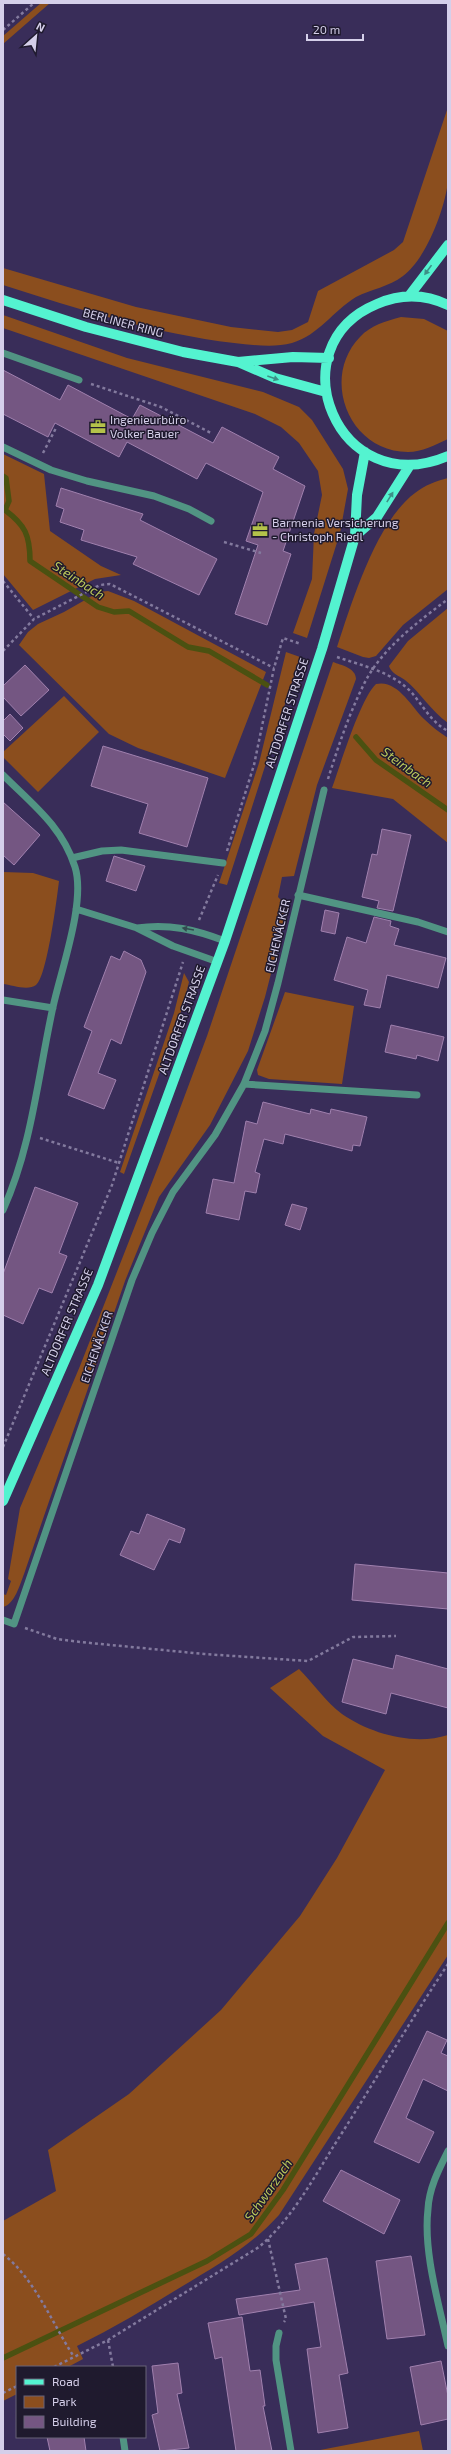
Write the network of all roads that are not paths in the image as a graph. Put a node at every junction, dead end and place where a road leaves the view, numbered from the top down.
1 (448, 245) edge
2 (409, 296) junction
3 (3, 300) edge
4 (448, 305) edge
5 (3, 353) edge
6 (329, 358) junction
7 (238, 362) junction
8 (79, 380) road end
9 (326, 392) junction
10 (3, 447) edge
11 (365, 452) junction
12 (448, 456) edge
13 (410, 465) junction
14 (211, 521) dead end
15 (355, 536) junction
16 (3, 775) edge
17 (324, 790) road end
18 (72, 858) junction
19 (223, 863) road end
20 (298, 895) junction
21 (76, 909) junction
22 (137, 928) junction
23 (448, 932) edge
24 (225, 941) junction
25 (218, 962) junction
26 (3, 1000) edge
27 (53, 1008) junction
28 (244, 1084) junction
29 (417, 1096) dead end
30 (6, 1195) edge
31 (3, 1210) edge
32 (3, 1500) edge
33 (3, 1620) edge
34 (448, 2151) edge
35 (279, 2333) road end
36 (448, 2346) edge
37 (123, 2438) edge
38 (125, 2451) edge
39 (291, 2451) edge

1 -> 2 main road
2 - 4 main road
2 - 6 main road
3 - 7 main road, BERLINER RING
5 - 8 street
6 - 7 main road, BERLINER RING
6 - 9 main road
7 -> 9 main road, BERLINER RING
9 - 11 main road
10 - 14 street
11 - 13 main road
11 - 15 main road, ALTDORFER STRASSE
12 - 13 main road
15 -> 13 main road
15 - 24 main road, ALTDORFER STRASSE
16 - 18 street
17 - 20 street, EICHENÄCKER
18 - 19 street
18 - 21 street
20 - 23 street
20 - 28 street, EICHENÄCKER
21 - 22 street
21 - 27 street
24 -> 22 street
22 - 25 street
24 - 25 main road, ALTDORFER STRASSE
25 - 32 main road, ALTDORFER STRASSE
26 - 27 street
27 - 30 street
28 - 29 street
28 - 33 street, EICHENÄCKER
30 - 31 street
34 - 36 street
35 - 39 street
37 - 38 street

